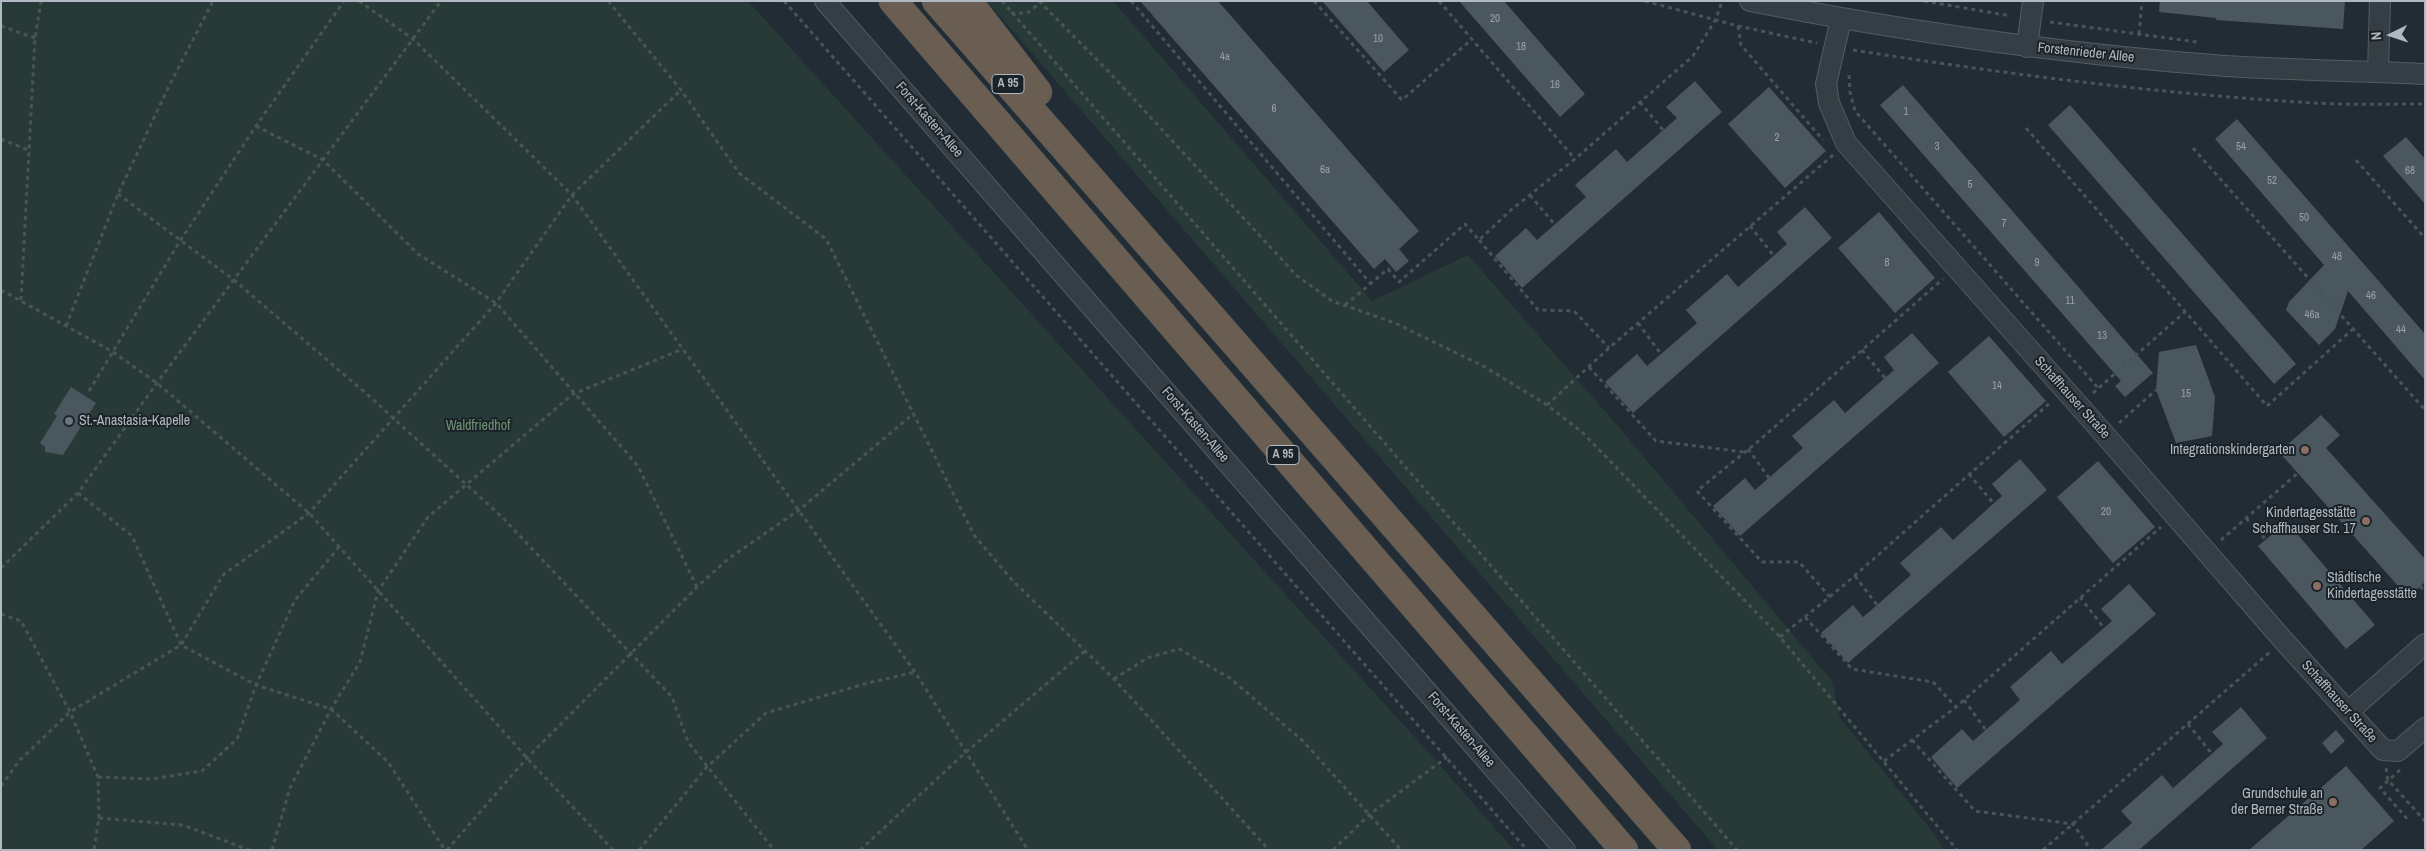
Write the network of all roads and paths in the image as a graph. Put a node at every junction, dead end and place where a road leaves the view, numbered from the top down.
1 (41, 1) edge
2 (213, 1) edge
3 (344, 1) edge
4 (359, 1) edge
5 (441, 1) edge
6 (608, 1) edge
7 (784, 1) edge
8 (825, 1) edge
9 (893, 1) edge
10 (936, 1) edge
11 (968, 1) edge
12 (1002, 1) edge
13 (1132, 1) edge
14 (1314, 1) edge
15 (1439, 1) edge
16 (1645, 1) edge
17 (1722, 1) edge
18 (1750, 1) edge
19 (1924, 1) edge
20 (2142, 1) edge
21 (2380, 1) edge
22 (1041, 2) edge
23 (2031, 10) edge
24 (1010, 13) junction
25 (1716, 19) junction
26 (1841, 19) junction
27 (1, 26) edge
28 (1738, 26) junction
29 (2139, 34) junction
30 (34, 38) junction
31 (413, 39) junction
32 (1472, 39) junction
33 (2198, 42) dead end
34 (2027, 47) junction
35 (1844, 48) junction
36 (1852, 57) dead end
37 (1850, 71) dead end
38 (2378, 72) junction
39 (2425, 74) edge
40 (681, 90) junction
41 (1640, 102) junction
42 (2425, 104) edge
43 (1867, 125) junction
44 (256, 126) junction
45 (2026, 128) dead end
46 (1663, 130) dead end
47 (1, 139) edge
48 (1846, 143) junction
49 (2193, 148) dead end
50 (28, 150) junction
51 (1575, 159) junction
52 (323, 160) junction
53 (2356, 160) dead end
54 (1081, 166) junction
55 (118, 194) junction
56 (572, 195) junction
57 (1530, 195) junction
58 (1555, 224) dead end
59 (1750, 226) junction
60 (2425, 238) edge
61 (1479, 240) junction
62 (180, 241) junction
63 (1774, 256) dead end
64 (1955, 268) junction
65 (234, 280) junction
66 (1371, 284) junction
67 (1, 290) edge
68 (21, 300) junction
69 (496, 303) junction
70 (1344, 306) junction
71 (2186, 311) junction
72 (1638, 323) junction
73 (66, 326) junction
74 (2353, 330) junction
75 (1610, 348) junction
76 (683, 349) junction
77 (1862, 350) junction
78 (113, 352) junction
79 (1661, 354) dead end
80 (1589, 367) junction
81 (1886, 378) dead end
82 (157, 383) junction
83 (2098, 388) junction
84 (2065, 390) junction
85 (2156, 390) dead end
86 (89, 391) dead end
87 (573, 394) junction
88 (1547, 405) junction
89 (2079, 405) junction
90 (2425, 410) edge
91 (913, 414) junction
92 (394, 419) junction
93 (2105, 435) junction
94 (1748, 449) junction
95 (1744, 453) junction
96 (2298, 473) dead end
97 (1969, 474) junction
98 (1769, 478) dead end
99 (466, 484) junction
100 (78, 492) junction
101 (1994, 504) dead end
102 (799, 510) junction
103 (309, 514) junction
104 (2175, 515) junction
105 (2246, 518) junction
106 (2266, 540) dead end
107 (339, 547) junction
108 (2207, 552) junction
109 (1, 568) edge
110 (1854, 576) junction
111 (2420, 586) dead end
112 (697, 587) junction
113 (378, 591) junction
114 (2425, 592) edge
115 (1830, 597) junction
116 (2080, 598) junction
117 (1877, 605) dead end
118 (1, 614) edge
119 (1805, 617) junction
120 (2104, 628) dead end
121 (1780, 637) junction
122 (2283, 640) junction
123 (2425, 644) edge
124 (181, 645) junction
125 (1084, 652) junction
126 (631, 654) junction
127 (916, 672) junction
128 (1114, 680) junction
129 (256, 685) junction
130 (1964, 700) junction
131 (1956, 707) junction
132 (331, 709) junction
133 (70, 712) junction
134 (2348, 712) junction
135 (2188, 724) junction
136 (2425, 728) edge
137 (1986, 730) dead end
138 (1912, 740) junction
139 (2383, 750) junction
140 (965, 753) junction
141 (2212, 754) dead end
142 (1447, 757) junction
143 (527, 758) junction
144 (1884, 761) junction
145 (706, 768) junction
146 (98, 777) junction
147 (2388, 780) junction
148 (1, 786) edge
149 (1369, 816) junction
150 (99, 818) junction
151 (2409, 821) dead end
152 (2425, 821) edge
153 (2073, 824) junction
154 (94, 850) edge
155 (249, 850) edge
156 (272, 850) edge
157 (446, 850) edge
158 (613, 850) edge
159 (638, 850) edge
160 (774, 850) edge
161 (860, 850) edge
162 (1028, 850) edge
163 (1269, 850) edge
164 (1333, 850) edge
165 (1401, 850) edge
166 (1527, 850) edge
167 (1565, 850) edge
168 (1624, 850) edge
169 (1676, 850) edge
170 (1737, 850) edge
171 (1957, 850) edge
172 (2044, 850) edge
173 (2091, 850) edge

1 - 30 path
2 - 55 path
3 - 44 path
4 - 31 path
5 - 31 path
6 - 40 path
7 - 142 path
8 - 167 street, Forst-Kasten-Allee
9 - 168 highway, A 95
10 - 54 highway, A 95
11 - 54 highway
12 - 24 path
13 - 66 path
14 - 32 path
15 - 32 path
16 - 25 path
17 - 25 path
18 - 26 street, Forstenrieder Allee
19 - 23 path
20 - 29 path
21 - 38 street
22 - 24 path
22 - 70 path
23 - 29 path
23 - 34 street
24 - 170 path
25 - 28 path
25 - 41 path
26 - 34 street, Forstenrieder Allee
26 - 35 street, Schaffhauser Straße
27 - 30 path
28 - 35 path
28 - 59 path
29 - 33 path
30 - 50 path
31 - 52 path
31 - 56 path
32 - 51 path
34 - 38 street, Forstenrieder Allee
35 - 36 path
35 - 42 path
35 - 48 street, Schaffhauser Straße
37 - 43 path
38 - 39 street, Forstenrieder Allee
40 - 56 path
40 - 91 path
41 - 46 path
41 - 51 path
43 - 48 path
43 - 83 path
44 - 52 path
44 - 62 path
45 - 71 path
47 - 50 path
48 - 64 street, Schaffhauser Straße
49 - 74 path
50 - 68 path
51 - 57 path
52 - 65 path
52 - 69 path
53 - 60 path
54 - 169 highway, A 95
55 - 62 path
55 - 73 path
56 - 69 path
56 - 76 path
57 - 58 path
57 - 61 path
59 - 63 path
59 - 72 path
61 - 66 path
61 - 75 path
62 - 65 path
62 - 78 path
64 - 77 path
64 - 84 street, Schaffhauser Straße
65 - 82 path
65 - 92 path
66 - 70 path
67 - 68 path
68 - 73 path
69 - 87 path
69 - 92 path
70 - 88 path
71 - 74 path
71 - 83 path
72 - 75 path
72 - 79 path
73 - 78 path
74 - 90 path
75 - 80 path
76 - 87 path
76 - 102 path
77 - 81 path
77 - 94 path
78 - 82 path
78 - 86 path
80 - 88 path
80 - 95 path
82 - 100 path
82 - 103 path
83 - 89 path
84 - 89 street, Schaffhauser Straße
84 - 97 path
85 - 93 path
87 - 99 path
87 - 112 path
88 - 121 path
89 - 93 street, Schaffhauser Straße
91 - 102 path
91 - 125 path
92 - 99 path
92 - 103 path
93 - 104 street, Schaffhauser Straße
94 - 95 path
94 - 98 path
95 - 115 path
96 - 105 path
97 - 101 path
97 - 110 path
99 - 113 path
99 - 126 path
100 - 109 path
100 - 124 path
102 - 112 path
102 - 127 path
103 - 107 path
103 - 124 path
104 - 108 street, Schaffhauser Straße
104 - 116 path
105 - 106 path
105 - 108 path
107 - 113 path
107 - 129 path
108 - 122 street, Schaffhauser Straße
110 - 115 path
110 - 117 path
111 - 114 path
112 - 126 path
113 - 132 path
113 - 143 path
115 - 119 path
116 - 120 path
116 - 130 path
118 - 133 path
119 - 121 path
119 - 131 path
121 - 144 path
122 - 134 street, Schaffhauser Straße
122 - 135 path
123 - 134 street
124 - 129 path
124 - 133 path
125 - 128 path
125 - 140 path
126 - 143 path
126 - 145 path
127 - 140 path
127 - 145 path
128 - 149 path
128 - 163 path
129 - 132 path
129 - 146 path
130 - 131 path
130 - 137 path
131 - 138 path
132 - 156 path
132 - 157 path
133 - 146 path
133 - 148 path
134 - 139 street, Schaffhauser Straße
135 - 141 path
135 - 153 path
136 - 139 street
138 - 144 path
138 - 153 path
139 - 147 path
140 - 161 path
140 - 162 path
142 - 149 path
142 - 166 path
143 - 157 path
143 - 158 path
144 - 171 path
145 - 159 path
145 - 160 path
146 - 150 path
147 - 151 path
147 - 152 path
149 - 164 path
149 - 165 path
150 - 154 path
150 - 155 path
153 - 172 path
153 - 173 path

